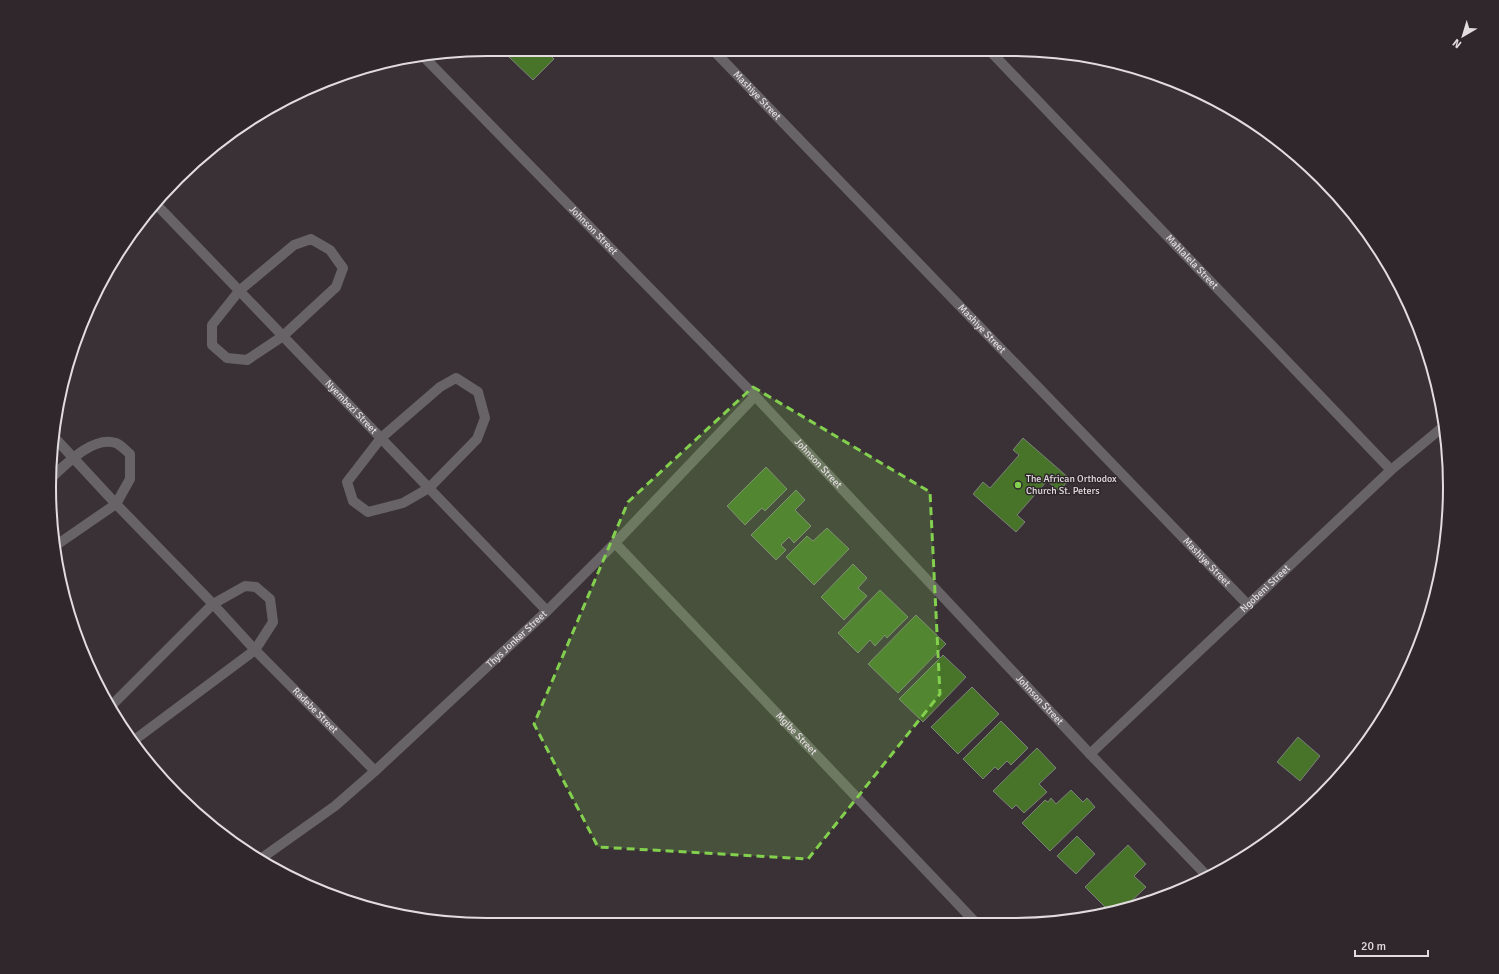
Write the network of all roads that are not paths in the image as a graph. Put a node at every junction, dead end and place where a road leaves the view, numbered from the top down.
1 (719, 56) edge
2 (995, 56) edge
3 (428, 60) edge
4 (159, 208) edge
5 (239, 291) junction
6 (283, 336) junction
7 (755, 396) junction
8 (1439, 430) edge
9 (381, 438) junction
10 (59, 442) edge
11 (73, 457) junction
12 (1391, 470) junction
13 (57, 472) edge
14 (429, 488) junction
15 (116, 504) junction
16 (60, 543) edge
17 (615, 543) junction
18 (213, 604) junction
19 (1248, 605) junction
20 (547, 610) junction
21 (255, 650) junction
22 (114, 703) edge
23 (137, 738) edge
24 (1090, 754) junction
25 (375, 772) junction
26 (265, 856) edge
27 (1204, 873) edge
28 (971, 918) edge

1 - 19 street, Mashiye Street
2 - 12 street, Mahlalela Street
3 - 7 street, Johnson Street
4 - 5 street, Nyembezi Street
5 - 6 street, Nyembezi Street
5 - 6 street
5 - 6 street
6 - 9 street, Nyembezi Street
7 - 17 street, Thys Jonker Street
7 - 24 street, Johnson Street
8 - 12 street, Ngobeni Street
9 - 14 street, Nyembezi Street
9 - 14 street
9 - 14 street
10 - 11 street, Radebe Street
11 - 13 street
11 - 15 street, Radebe Street
11 - 15 street
12 - 19 street, Ngobeni Street
14 - 20 street, Nyembezi Street
15 - 16 street
15 - 18 street, Radebe Street
17 - 20 street, Thys Jonker Street
17 - 28 street, Mgibe Street
18 - 21 street, Radebe Street
18 - 21 street
18 - 22 street
19 - 24 street, Ngobeni Street
20 - 25 street, Thys Jonker Street
21 - 23 street
21 - 25 street, Radebe Street
24 - 27 street, Johnson Street
25 - 26 street, Thys Jonker Street

